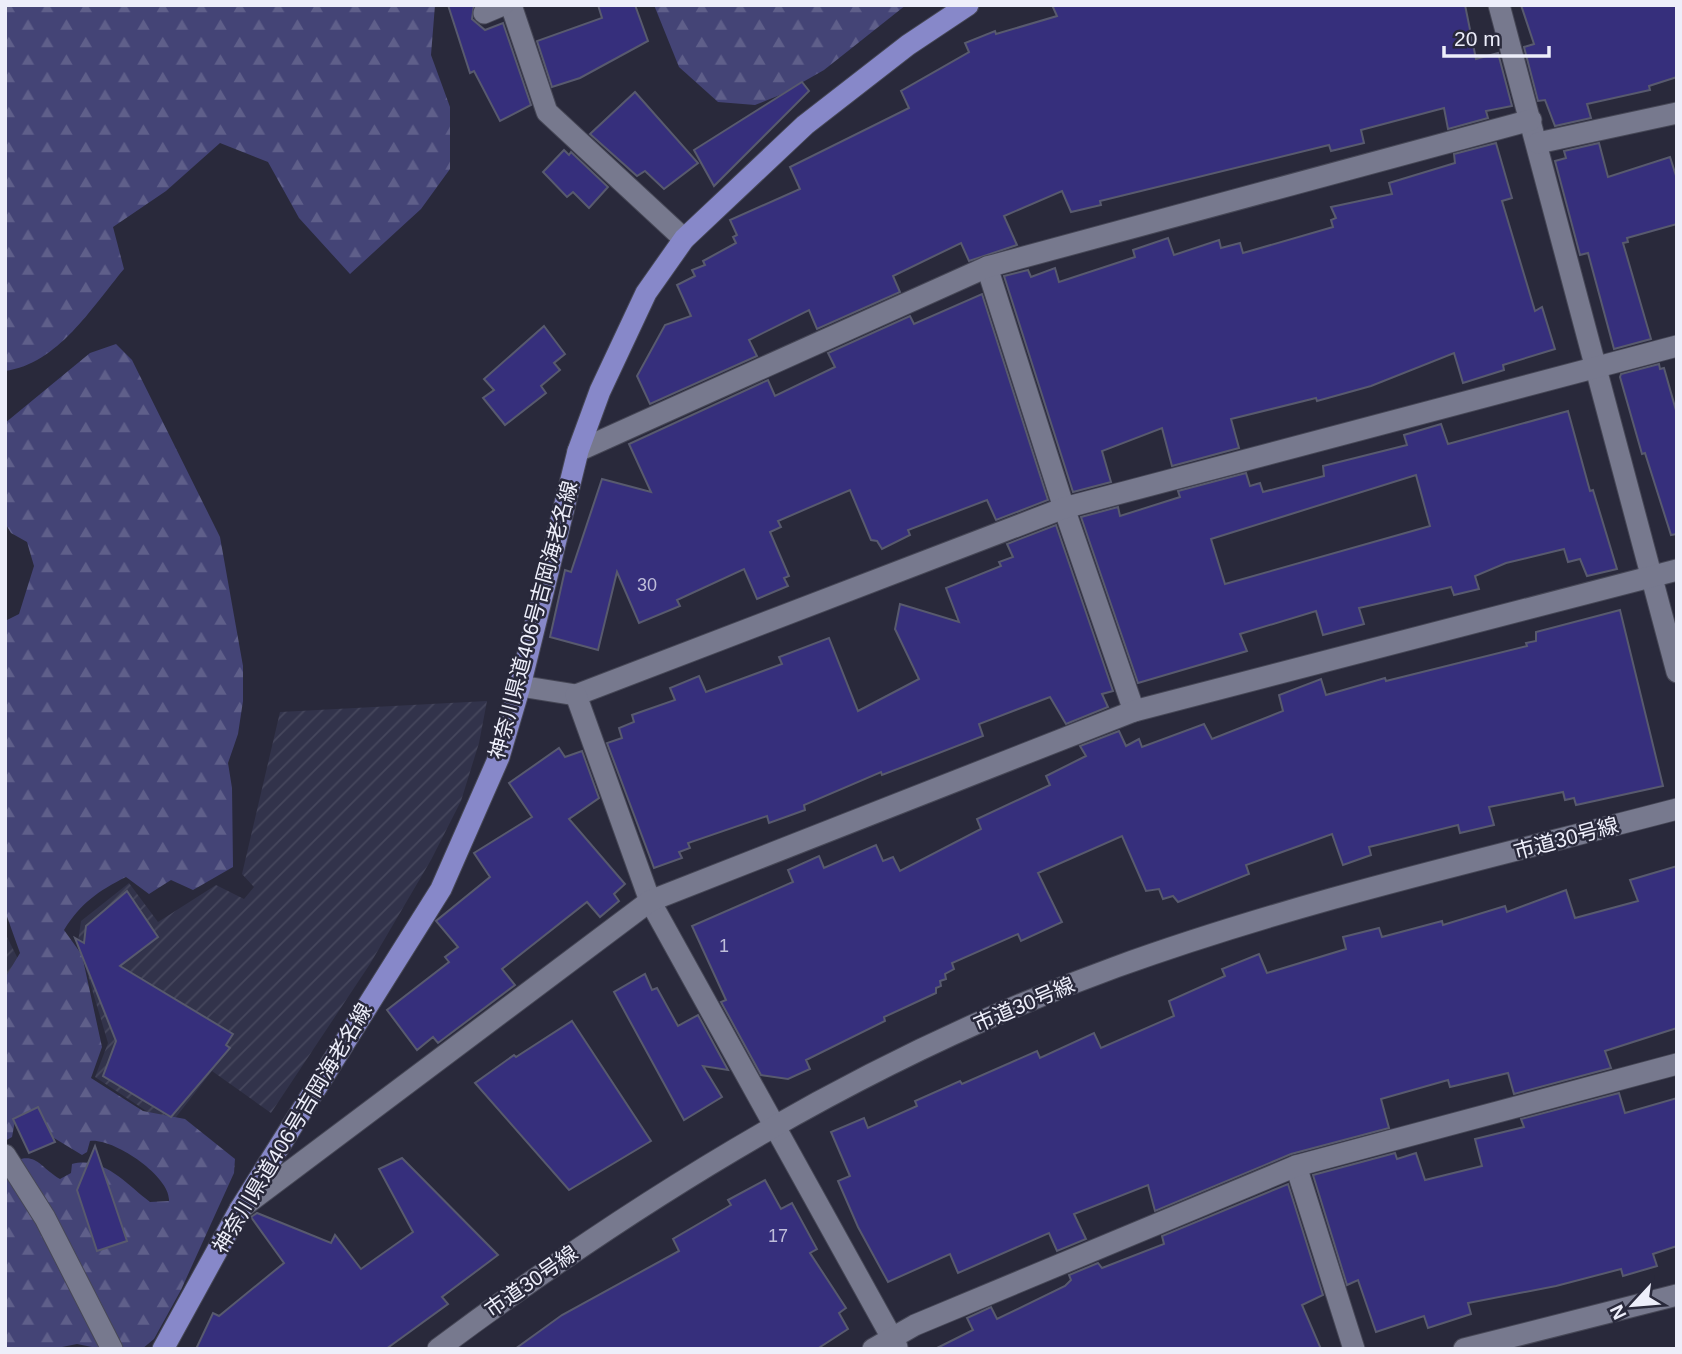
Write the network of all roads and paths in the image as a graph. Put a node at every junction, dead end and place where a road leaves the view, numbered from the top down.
1 (511, 5) edge
2 (968, 5) edge
3 (1499, 5) edge
4 (1677, 113) edge
5 (1531, 120) junction
6 (1538, 143) junction
7 (684, 239) junction
8 (987, 267) junction
9 (1677, 346) edge
10 (1597, 367) junction
11 (578, 451) junction
12 (1064, 508) junction
13 (1677, 570) edge
14 (1653, 576) junction
15 (1677, 672) edge
16 (520, 686) junction
17 (576, 695) junction
18 (1134, 711) junction
19 (1677, 809) edge
20 (650, 901) junction
21 (1677, 1064) edge
22 (773, 1126) junction
23 (5, 1155) edge
24 (1296, 1166) junction
25 (240, 1209) junction
26 (1677, 1295) edge
27 (887, 1345) edge
28 (112, 1349) edge
29 (163, 1349) edge
30 (438, 1349) edge
31 (1354, 1349) edge
32 (1464, 1349) edge

1 - 7 street
2 - 7 main road, 神奈川県道406号吉岡海老名線
3 - 5 street
4 - 6 street
5 - 6 street
5 - 8 street
6 - 10 street
7 - 11 main road, 神奈川県道406号吉岡海老名線
8 - 11 street
8 - 12 street
9 - 10 street
10 - 12 street
10 - 14 street
11 - 16 main road, 神奈川県道406号吉岡海老名線
12 - 17 street
12 - 18 street
13 - 14 street
14 - 15 street
14 - 18 street
16 - 17 street
16 - 25 main road, 神奈川県道406号吉岡海老名線
17 - 20 street
18 - 20 street
19 - 22 street, 市道30号線
20 - 22 street
20 - 25 street
21 - 24 street
22 - 27 street
22 - 30 street, 市道30号線
23 - 28 street
24 - 27 street
24 - 31 street
25 - 29 main road, 神奈川県道406号吉岡海老名線
26 - 32 street

